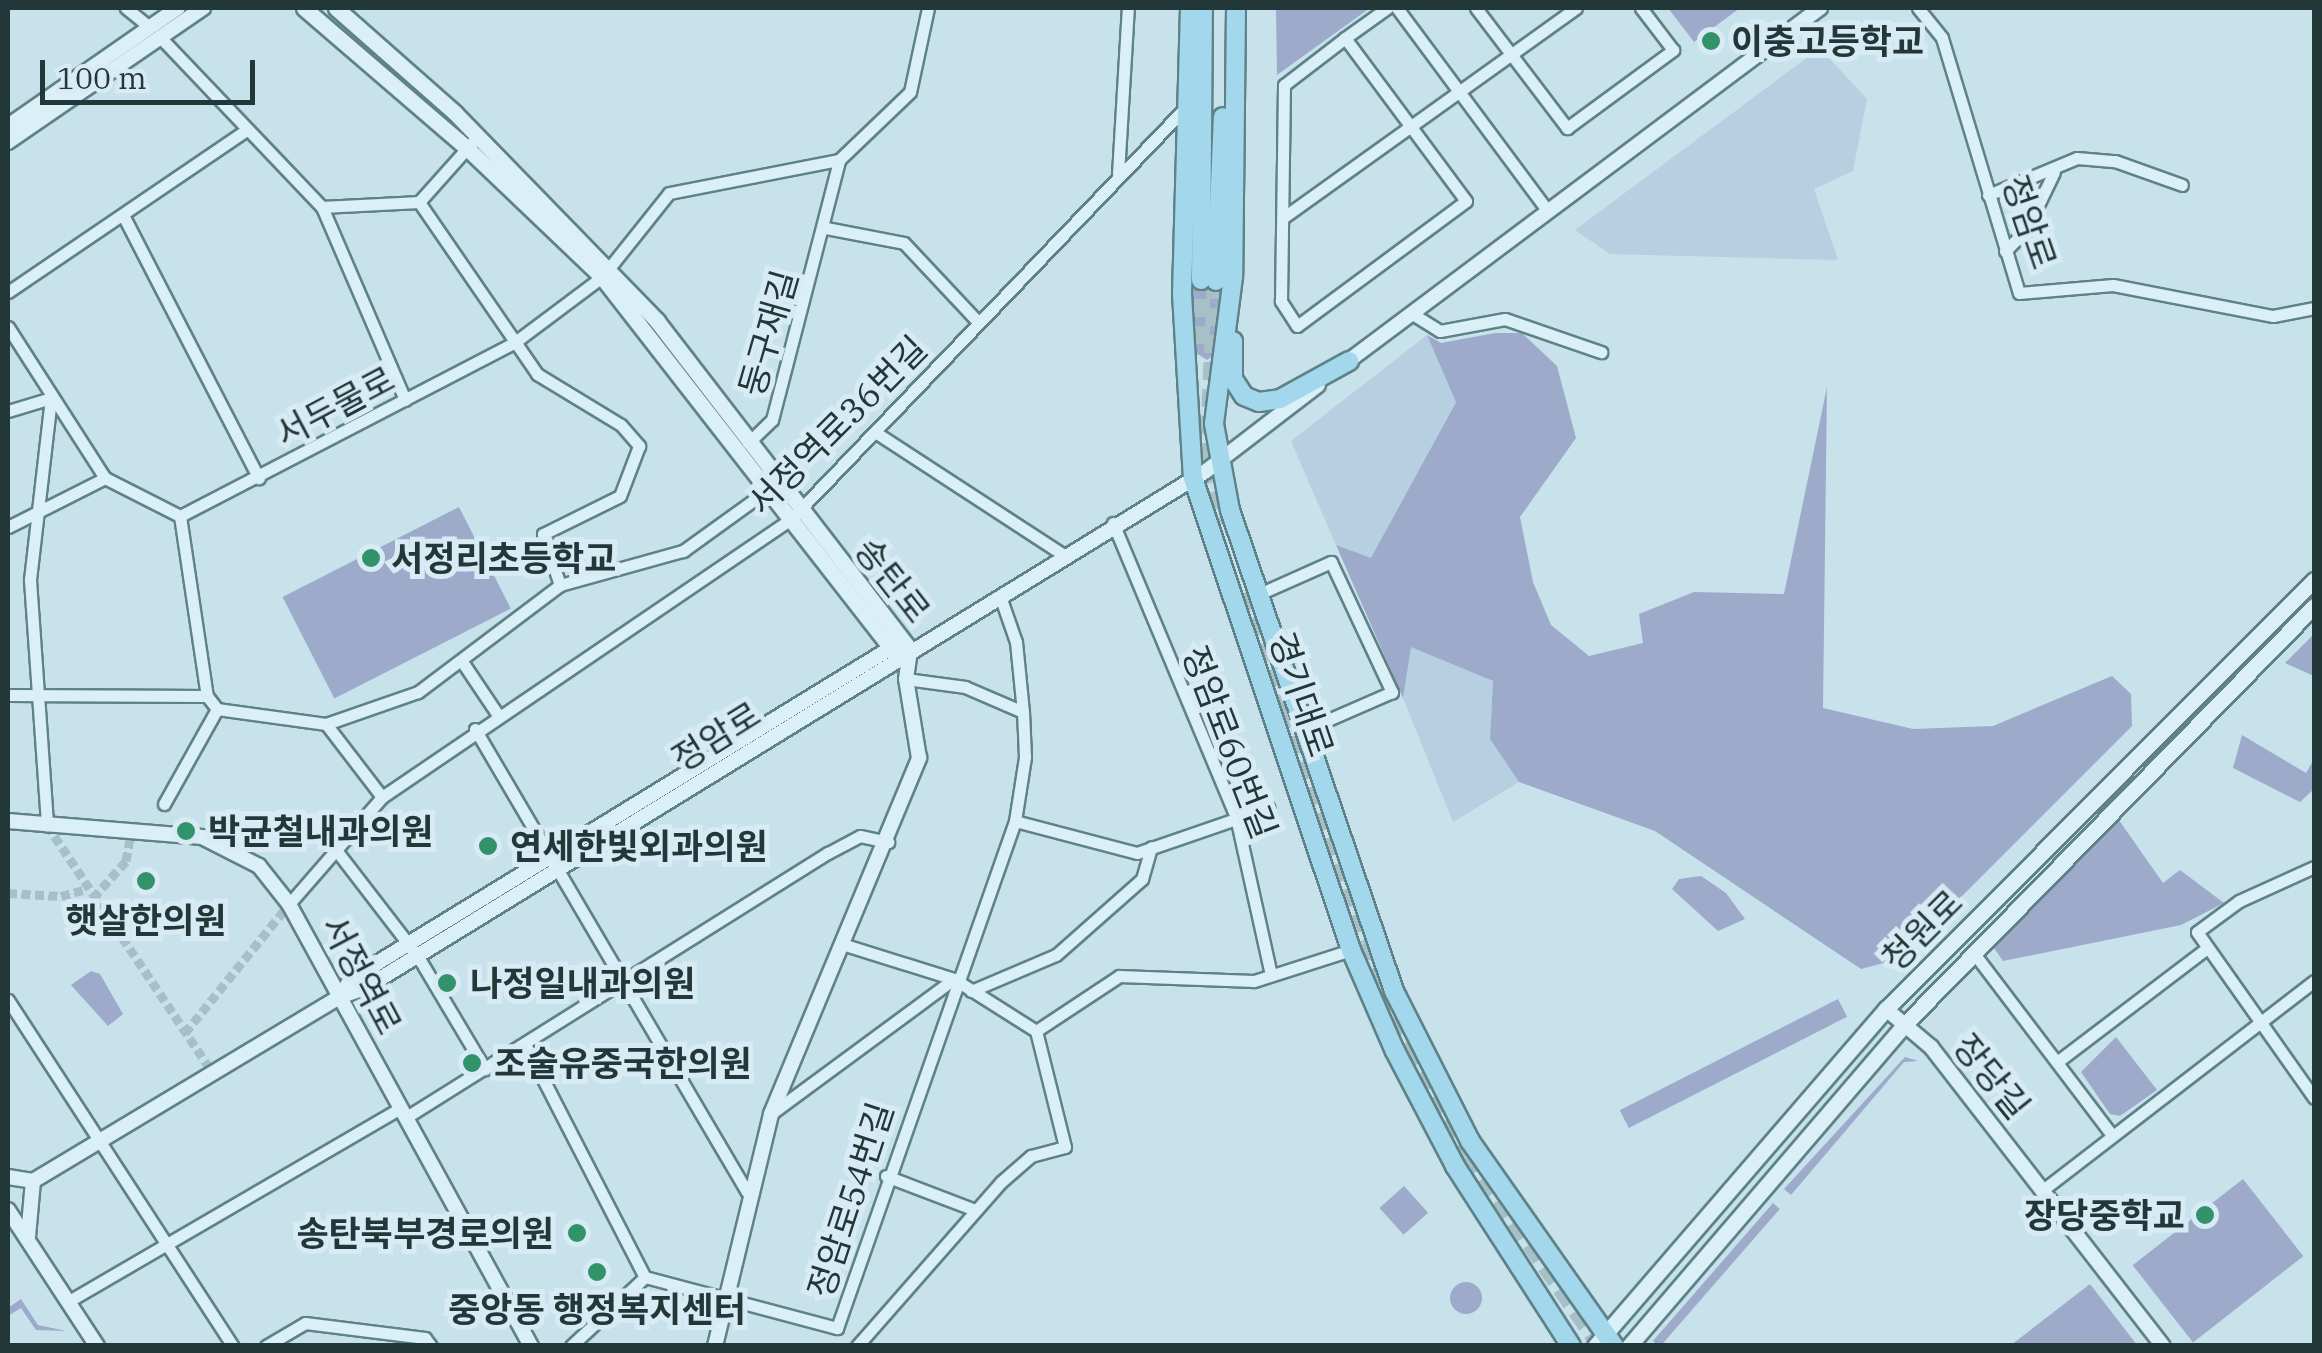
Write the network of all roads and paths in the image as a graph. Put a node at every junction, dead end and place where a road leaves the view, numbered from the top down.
1 (126, 8) edge
2 (178, 8) edge
3 (203, 8) edge
4 (304, 8) edge
5 (336, 8) edge
6 (928, 8) edge
7 (1128, 8) edge
8 (1190, 8) edge
9 (1203, 8) edge
10 (1224, 8) edge
11 (1236, 8) edge
12 (1387, 8) edge
13 (1397, 8) edge
14 (1476, 8) edge
15 (1576, 8) edge
16 (1642, 8) edge
17 (1820, 8) edge
18 (1918, 8) edge
19 (154, 31) junction
20 (1345, 38) junction
21 (1511, 54) junction
22 (1461, 91) junction
23 (1190, 103) junction
24 (8, 126) edge
25 (1411, 126) junction
26 (246, 130) junction
27 (8, 142) edge
28 (472, 143) junction
29 (839, 160) junction
30 (2054, 172) junction
31 (1118, 174) junction
32 (2182, 186) dead end
33 (1988, 196) junction
34 (419, 202) junction
35 (322, 207) junction
36 (1548, 211) junction
37 (124, 217) junction
38 (1284, 217) junction
39 (826, 228) junction
40 (2004, 252) junction
41 (605, 272) junction
42 (1217, 279) junction
43 (8, 292) edge
44 (2314, 308) edge
45 (1412, 313) junction
46 (978, 322) junction
47 (8, 327) edge
48 (515, 342) junction
49 (1601, 352) dead end
50 (1349, 361) junction
51 (52, 398) junction
52 (405, 400) junction
53 (8, 411) edge
54 (875, 432) junction
55 (748, 443) junction
56 (1219, 462) junction
57 (105, 478) junction
58 (259, 478) junction
59 (1193, 478) junction
60 (773, 487) junction
61 (34, 512) junction
62 (794, 515) junction
63 (180, 516) junction
64 (1113, 524) junction
65 (8, 527) edge
66 (1064, 555) junction
67 (2314, 580) edge
68 (560, 585) junction
69 (1260, 594) junction
70 (1000, 596) junction
71 (2314, 606) edge
72 (900, 649) junction
73 (462, 662) junction
74 (906, 679) junction
75 (8, 695) edge
76 (206, 696) junction
77 (37, 700) junction
78 (216, 709) junction
79 (1023, 712) junction
80 (498, 715) junction
81 (326, 724) junction
82 (475, 729) junction
83 (1305, 730) junction
84 (382, 797) junction
85 (164, 804) dead end
86 (1268, 808) dead end
87 (1236, 817) junction
88 (1014, 820) junction
89 (8, 821) edge
90 (46, 824) junction
91 (888, 842) junction
92 (1151, 848) junction
93 (336, 850) junction
94 (559, 862) junction
95 (2314, 867) edge
96 (289, 904) junction
97 (845, 945) junction
98 (2206, 949) junction
99 (413, 950) junction
100 (1352, 950) junction
101 (1972, 952) junction
102 (1271, 975) junction
103 (954, 980) junction
104 (628, 981) junction
105 (2314, 981) edge
106 (971, 991) junction
107 (339, 997) junction
108 (8, 1000) edge
109 (1886, 1009) junction
110 (2259, 1022) junction
111 (1904, 1025) junction
112 (1036, 1031) junction
113 (525, 1044) junction
114 (2057, 1062) junction
115 (486, 1069) junction
116 (2313, 1094) edge
117 (402, 1114) junction
118 (771, 1114) junction
119 (2112, 1135) junction
120 (102, 1139) junction
121 (886, 1176) junction
122 (8, 1178) edge
123 (33, 1182) junction
124 (2044, 1189) junction
125 (747, 1192) junction
126 (32, 1208) junction
127 (975, 1210) junction
128 (10, 1213) edge
129 (28, 1237) junction
130 (172, 1244) junction
131 (645, 1277) junction
132 (724, 1300) junction
133 (69, 1301) junction
134 (1605, 1342) edge
135 (524, 1343) edge
136 (97, 1346) edge
137 (233, 1346) edge
138 (266, 1346) edge
139 (431, 1346) edge
140 (571, 1346) edge
141 (715, 1346) edge
142 (858, 1346) edge
143 (1571, 1346) edge
144 (1629, 1346) edge
145 (2163, 1346) edge

1 - 19 street
2 - 19 street
3 - 19 street
4 - 28 main road, 송탄로
5 - 28 main road, 송탄로
6 - 29 street
7 - 31 street
8 - 23 main road, 경기대로
9 - 42 main road, 경기대로
10 - 42 main road, 경기대로
11 - 42 main road, 경기대로
12 - 20 street
13 - 22 street
14 - 21 street
15 - 21 street
16 - 21 street
17 - 36 street
18 - 33 street, 정암로
19 - 24 street
19 - 26 street
19 - 27 street
20 - 25 street
20 - 38 street
21 - 22 street
22 - 25 street
22 - 36 street
23 - 31 street, 서정역로36번길
23 - 59 main road, 경기대로
25 - 38 street
25 - 38 street
26 - 35 street
26 - 37 street
28 - 34 street
28 - 41 main road, 송탄로
29 - 39 street, 둥구재길
29 - 41 street
30 - 32 street
30 - 33 street
30 - 40 street
31 - 46 street, 서정역로36번길
33 - 40 street, 정암로
34 - 35 street
34 - 48 street
35 - 52 street
36 - 45 street
37 - 43 street
37 - 58 street
39 - 46 street
39 - 55 street, 둥구재길
40 - 44 street, 정암로
41 - 48 street, 서두물로
41 - 55 main road, 송탄로
41 - 60 main road, 송탄로
42 - 50 main road
42 - 56 main road, 경기대로
45 - 49 street
45 - 50 street
46 - 54 street, 서정역로36번길
47 - 51 street
48 - 52 street, 서두물로
48 - 68 street
50 - 56 street
51 - 53 street
51 - 57 street
51 - 61 street
52 - 58 street, 서두물로
54 - 62 street, 서정역로36번길
54 - 66 street
55 - 60 main road, 송탄로
56 - 59 street
56 - 69 main road, 경기대로
57 - 61 street
57 - 63 street
58 - 63 street, 서두물로
59 - 64 street
59 - 100 main road, 경기대로
60 - 62 main road, 송탄로
60 - 68 street
61 - 65 street
61 - 77 street
62 - 72 main road, 송탄로
62 - 80 street, 서정역로36번길
63 - 76 street
64 - 66 street
64 - 87 street, 정암로60번길
66 - 70 street
67 - 109 main road, 청원로
68 - 73 street
69 - 83 main road, 경기대로
69 - 83 street, 경기대로
70 - 72 street
70 - 79 street, 정암로54번길
71 - 101 main road, 청원로
72 - 74 street, 송탄로
72 - 94 street
73 - 80 street
73 - 81 street
74 - 79 street
74 - 91 street, 송탄로
75 - 77 street
76 - 77 street
76 - 78 street
77 - 90 street
78 - 81 street
78 - 85 street
79 - 88 street, 정암로54번길
80 - 82 street, 서정역로36번길
81 - 84 street
82 - 84 street, 서정역로36번길
82 - 94 street
83 - 134 main road, 경기대로
84 - 93 street, 서정역로36번길
86 - 87 street
87 - 92 street
87 - 102 street, 정암로60번길
88 - 92 street
88 - 103 street, 정암로54번길
89 - 90 street, 서정역로
90 - 96 street, 서정역로
91 - 97 street, 송탄로
91 - 104 street
92 - 106 street
93 - 96 street, 서정역로36번길
93 - 99 street
94 - 99 street
94 - 104 street
95 - 98 street
96 - 107 street, 서정역로
97 - 103 street
97 - 118 street, 송탄로
98 - 110 street
98 - 114 street, 장당길
99 - 107 street
99 - 115 street
100 - 102 street
100 - 143 main road, 경기대로
101 - 111 main road, 청원로
101 - 114 street, 장당길
102 - 112 street
103 - 106 street
103 - 118 street, 정암로54번길
103 - 121 street, 정암로54번길
104 - 113 street
104 - 125 street
105 - 110 street
106 - 112 street
107 - 117 street, 서정역로
107 - 120 street
108 - 120 street
109 - 111 street, 장당길
109 - 134 main road, 청원로
110 - 116 street
110 - 119 street
111 - 124 street, 장당길
111 - 144 main road, 청원로
112 - 127 street
113 - 115 street
113 - 131 street
114 - 119 street, 장당길
115 - 117 street
117 - 130 street
117 - 135 street, 서정역로
118 - 125 street, 송탄로
119 - 124 street
120 - 123 street
120 - 130 street
121 - 127 street
121 - 132 street, 정암로54번길
122 - 123 street
123 - 126 street
124 - 145 street, 장당길
125 - 132 street, 송탄로
126 - 128 street
126 - 129 street
127 - 142 street
128 - 129 street
129 - 133 street
130 - 133 street
130 - 137 street
131 - 132 street
131 - 140 street
132 - 141 street, 송탄로
133 - 136 street
138 - 139 street

